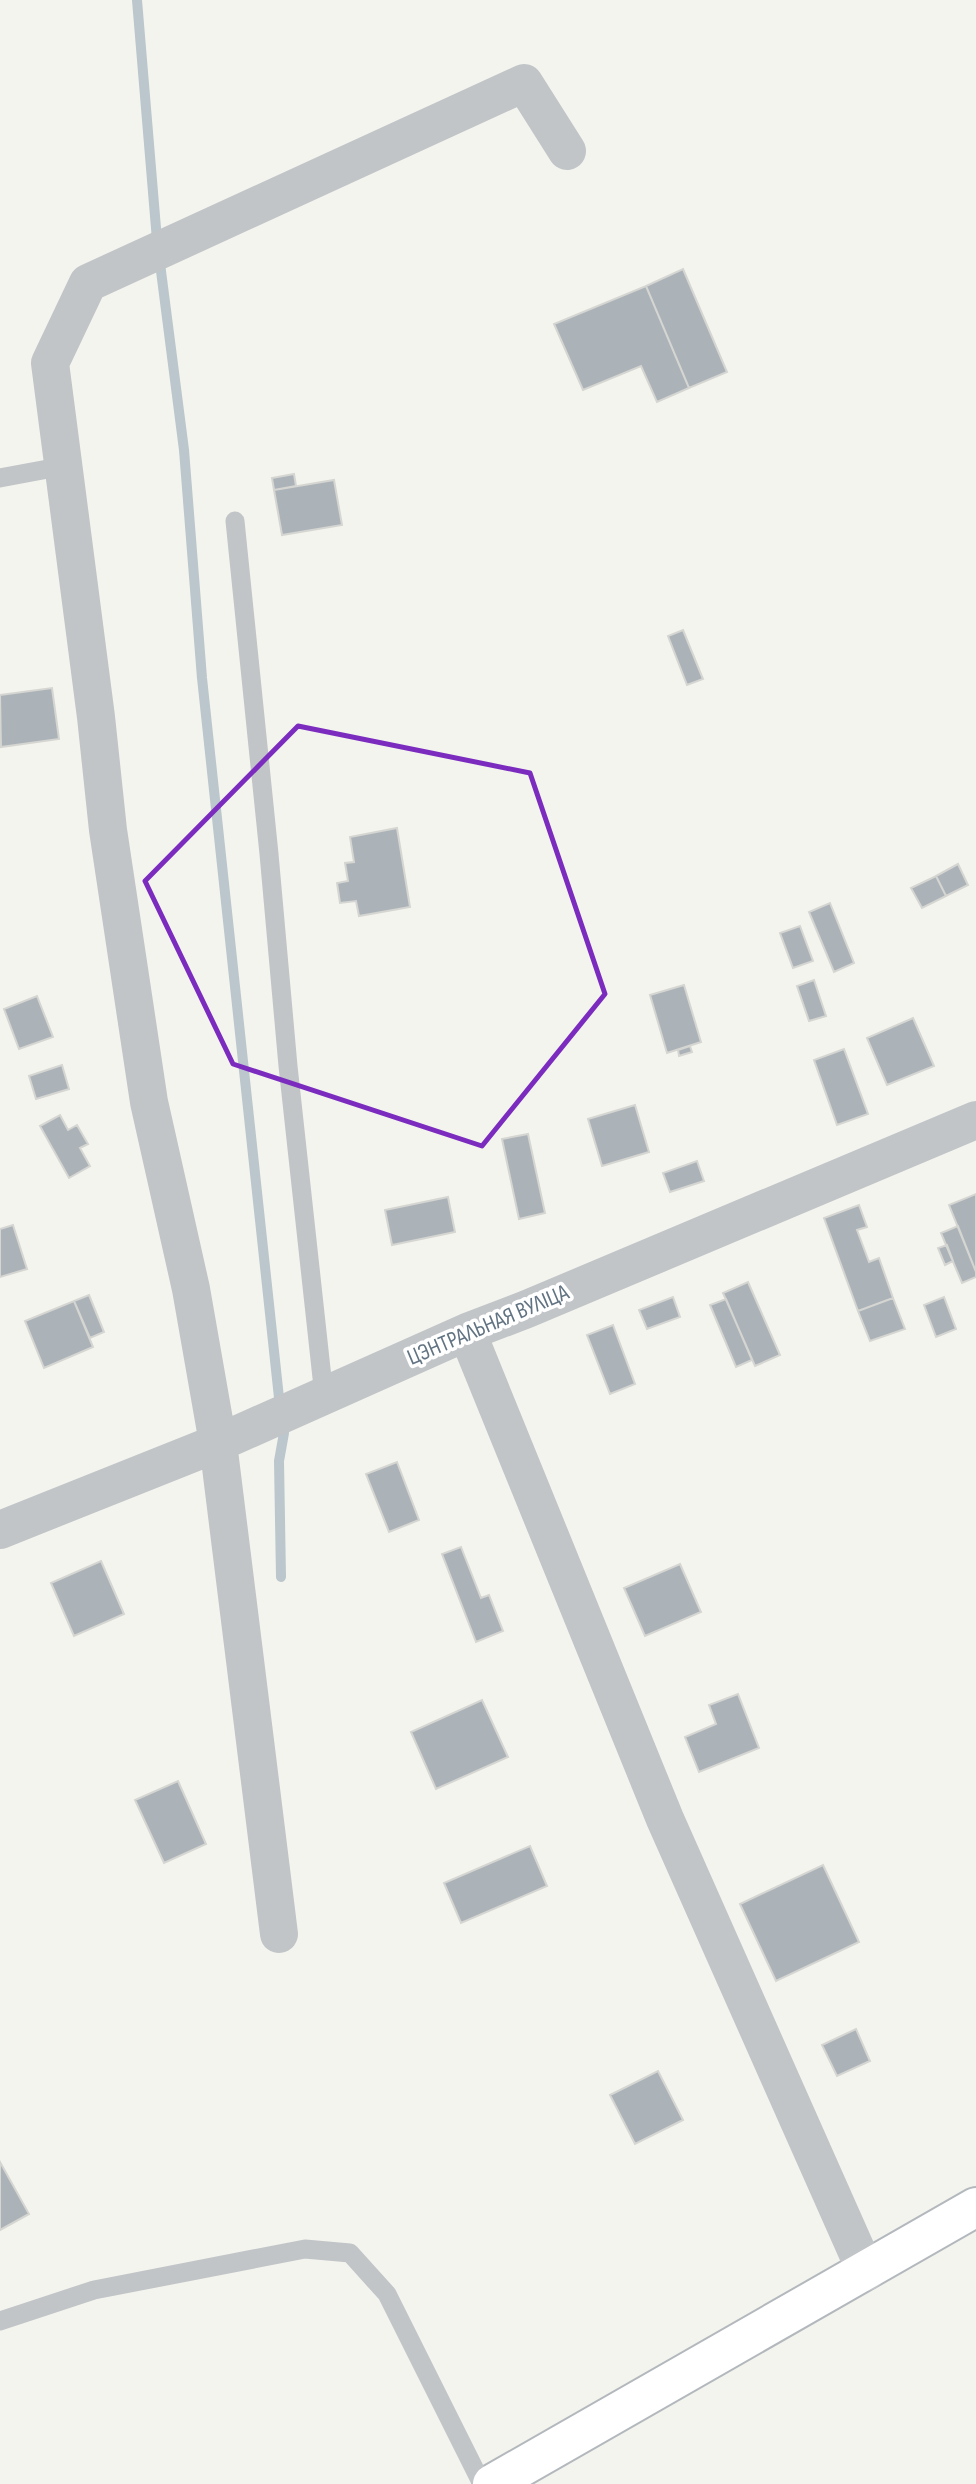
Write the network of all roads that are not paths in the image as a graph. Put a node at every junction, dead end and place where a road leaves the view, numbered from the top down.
1 (567, 151) dead end
2 (64, 466) junction
3 (0, 478) edge
4 (235, 520) dead end
5 (976, 1120) edge
6 (467, 1332) junction
7 (324, 1396) junction
8 (218, 1443) junction
9 (0, 1530) edge
10 (279, 1934) dead end
11 (976, 2207) edge
12 (866, 2272) junction
13 (0, 2321) edge
14 (482, 2484) edge
15 (492, 2484) edge

1 - 2 street
2 - 3 lane
2 - 8 street
4 - 7 lane
5 - 6 street, ЦЭНТРАЛЬНАЯ ВУЛІЦА
6 - 7 street, ЦЭНТРАЛЬНАЯ ВУЛІЦА
6 - 12 street
7 - 8 street, ЦЭНТРАЛЬНАЯ ВУЛІЦА
8 - 9 street, ЦЭНТРАЛЬНАЯ ВУЛІЦА
8 - 10 street
11 - 12 street
12 - 15 street
13 - 14 lane

